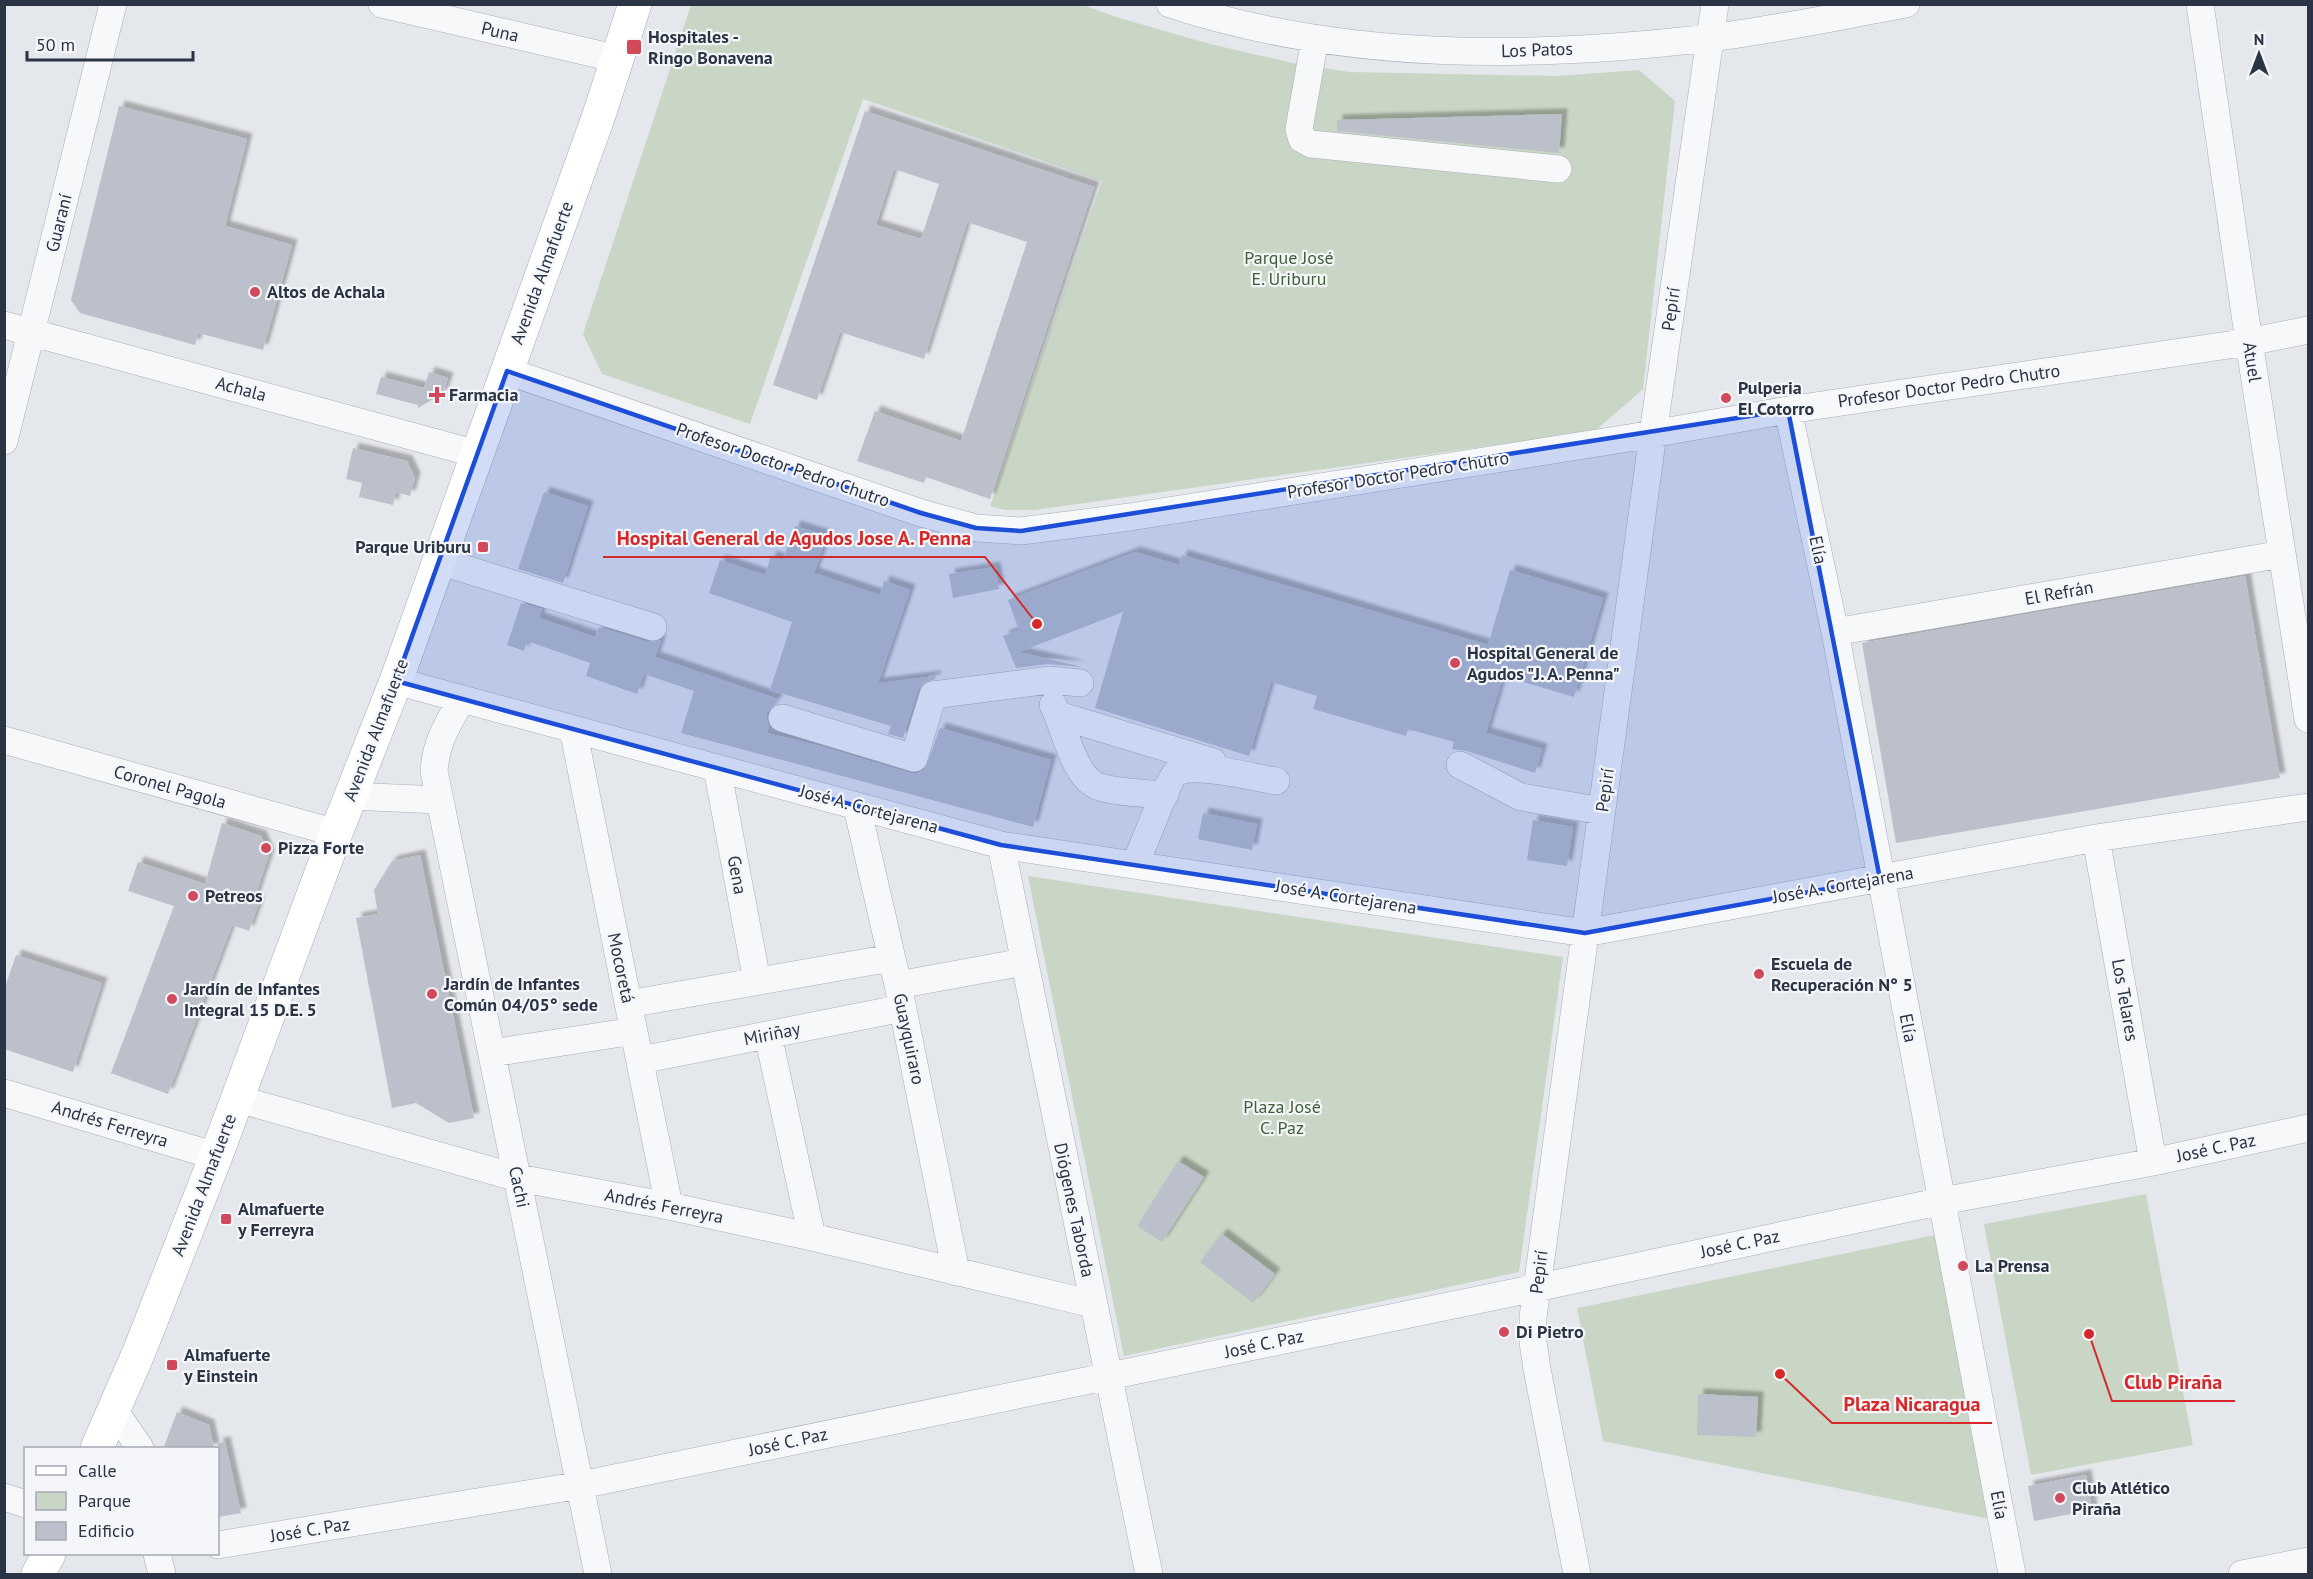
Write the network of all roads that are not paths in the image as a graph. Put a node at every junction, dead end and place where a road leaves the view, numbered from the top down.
1 (112, 4) edge
2 (382, 4) edge
3 (635, 4) edge
4 (1170, 4) edge
5 (1715, 4) edge
6 (1906, 4) edge
7 (2200, 4) edge
8 (1710, 38) junction
9 (1315, 39) junction
10 (618, 59) junction
11 (1558, 169) dead end
12 (4, 325) edge
13 (2308, 330) edge
14 (32, 332) junction
15 (2249, 342) junction
16 (507, 371) junction
17 (1788, 410) junction
18 (1653, 434) junction
19 (4, 441) edge
20 (477, 454) junction
21 (2282, 554) junction
22 (439, 561) junction
23 (653, 627) dead end
24 (1835, 632) junction
25 (396, 681) junction
26 (1035, 682) junction
27 (1080, 683) dead end
28 (462, 699) junction
29 (1058, 715) junction
30 (782, 718) dead end
31 (2308, 719) edge
32 (573, 729) junction
33 (4, 740) edge
34 (1460, 765) dead end
35 (717, 768) junction
36 (1243, 776) junction
37 (1276, 781) dead end
38 (1165, 795) junction
39 (350, 796) junction
40 (440, 800) junction
41 (857, 807) junction
42 (2308, 807) edge
43 (1602, 811) junction
44 (336, 833) junction
45 (2096, 838) junction
46 (1001, 845) junction
47 (1135, 865) junction
48 (1162, 869) junction
49 (1880, 879) junction
50 (1585, 933) junction
51 (891, 958) junction
52 (1023, 962) junction
53 (756, 981) junction
54 (901, 997) junction
55 (628, 1004) junction
56 (634, 1031) junction
57 (768, 1035) junction
58 (492, 1053) junction
59 (641, 1060) junction
60 (4, 1092) edge
61 (238, 1100) junction
62 (2308, 1128) edge
63 (216, 1156) junction
64 (2153, 1162) junction
65 (518, 1178) junction
66 (1942, 1201) junction
67 (669, 1206) junction
68 (812, 1237) junction
69 (956, 1272) junction
70 (1536, 1288) junction
71 (1093, 1304) junction
72 (1110, 1376) junction
73 (114, 1410) junction
74 (98, 1447) edge
75 (139, 1447) edge
76 (581, 1485) junction
77 (4, 1497) edge
78 (24, 1503) edge
79 (219, 1545) edge
80 (48, 1555) edge
81 (2308, 1561) edge
82 (38, 1575) edge
83 (598, 1575) edge
84 (1149, 1575) edge
85 (1577, 1575) edge
86 (2012, 1575) edge
87 (2242, 1575) edge

1 - 14 street, Guaraní
2 - 10 street, Puna
3 - 10 main road, Avenida Almafuerte
4 - 9 street, Los Patos
5 - 8 street, Pepirí
6 - 8 street, Los Patos
7 - 15 street, Atuel
8 - 9 street, Los Patos
8 - 18 street, Pepirí
9 - 11 street
10 - 16 main road, Avenida Almafuerte
12 - 14 street, Achala
13 - 15 street, Profesor Doctor Pedro Chutro
14 - 19 street, Guaraní
14 - 20 street, Achala
15 - 17 street, Profesor Doctor Pedro Chutro
15 - 21 street, Atuel
16 - 18 street, Profesor Doctor Pedro Chutro
16 - 20 main road, Avenida Almafuerte
17 - 18 street, Profesor Doctor Pedro Chutro
17 - 24 street, Elía
18 - 43 street, Pepirí
20 - 22 main road, Avenida Almafuerte
21 - 24 street, El Refrán
21 - 31 street, Atuel
22 - 23 street
22 - 25 main road, Avenida Almafuerte
24 - 49 street, Elía
25 - 28 street, José A. Cortejarena
25 - 39 main road, Avenida Almafuerte
26 - 27 street
26 - 29 street
26 - 30 street
28 - 32 street, José A. Cortejarena
28 - 40 street, Cachi
29 - 36 street
29 - 38 street
32 - 35 street, José A. Cortejarena
32 - 55 street, Mocoretá
33 - 44 street, Coronel Pagola
34 - 43 street
35 - 41 street, José A. Cortejarena
35 - 53 street, Gena
36 - 37 street
36 - 38 street
38 - 47 street
38 - 48 street
39 - 40 street
39 - 44 main road, Avenida Almafuerte
40 - 58 street, Cachi
41 - 46 street, José A. Cortejarena
41 - 51 street, Guayquiraro
42 - 45 street, José A. Cortejarena
43 - 50 street, Pepirí
44 - 61 main road, Avenida Almafuerte
45 - 49 street, José A. Cortejarena
45 - 64 street, Los Telares
46 - 47 street, José A. Cortejarena
46 - 52 street, Diógenes Taborda
47 - 48 street, José A. Cortejarena
48 - 50 street, José A. Cortejarena
49 - 50 street, José A. Cortejarena
49 - 66 street, Elía
50 - 70 street, Pepirí
51 - 53 street
51 - 54 street, Guayquiraro
52 - 54 street, Miriñay
52 - 71 street, Diógenes Taborda
53 - 55 street
54 - 57 street, Miriñay
54 - 69 street, Guayquiraro
55 - 56 street, Mocoretá
56 - 58 street
56 - 59 street, Mocoretá
57 - 59 street, Miriñay
57 - 68 street
58 - 65 street, Cachi
59 - 67 street, Mocoretá
60 - 63 street, Andrés Ferreyra
61 - 63 main road, Avenida Almafuerte
61 - 65 street, Andrés Ferreyra
62 - 64 street, José C. Paz
63 - 73 main road, Avenida Almafuerte
64 - 66 street, José C. Paz
65 - 67 street, Andrés Ferreyra
65 - 76 street, Cachi
66 - 70 street, José C. Paz
66 - 86 street, Elía
67 - 68 street, Andrés Ferreyra
68 - 69 street, Andrés Ferreyra
69 - 71 street, Andrés Ferreyra
70 - 72 street, José C. Paz
70 - 85 street, Pepirí
71 - 72 street, Diógenes Taborda
72 - 76 street, José C. Paz
72 - 84 street, Diógenes Taborda
73 - 74 main road, Avenida Almafuerte
73 - 75 street
76 - 79 street, José C. Paz
76 - 83 street, Cachi
77 - 78 street
80 - 82 main road
81 - 87 street

